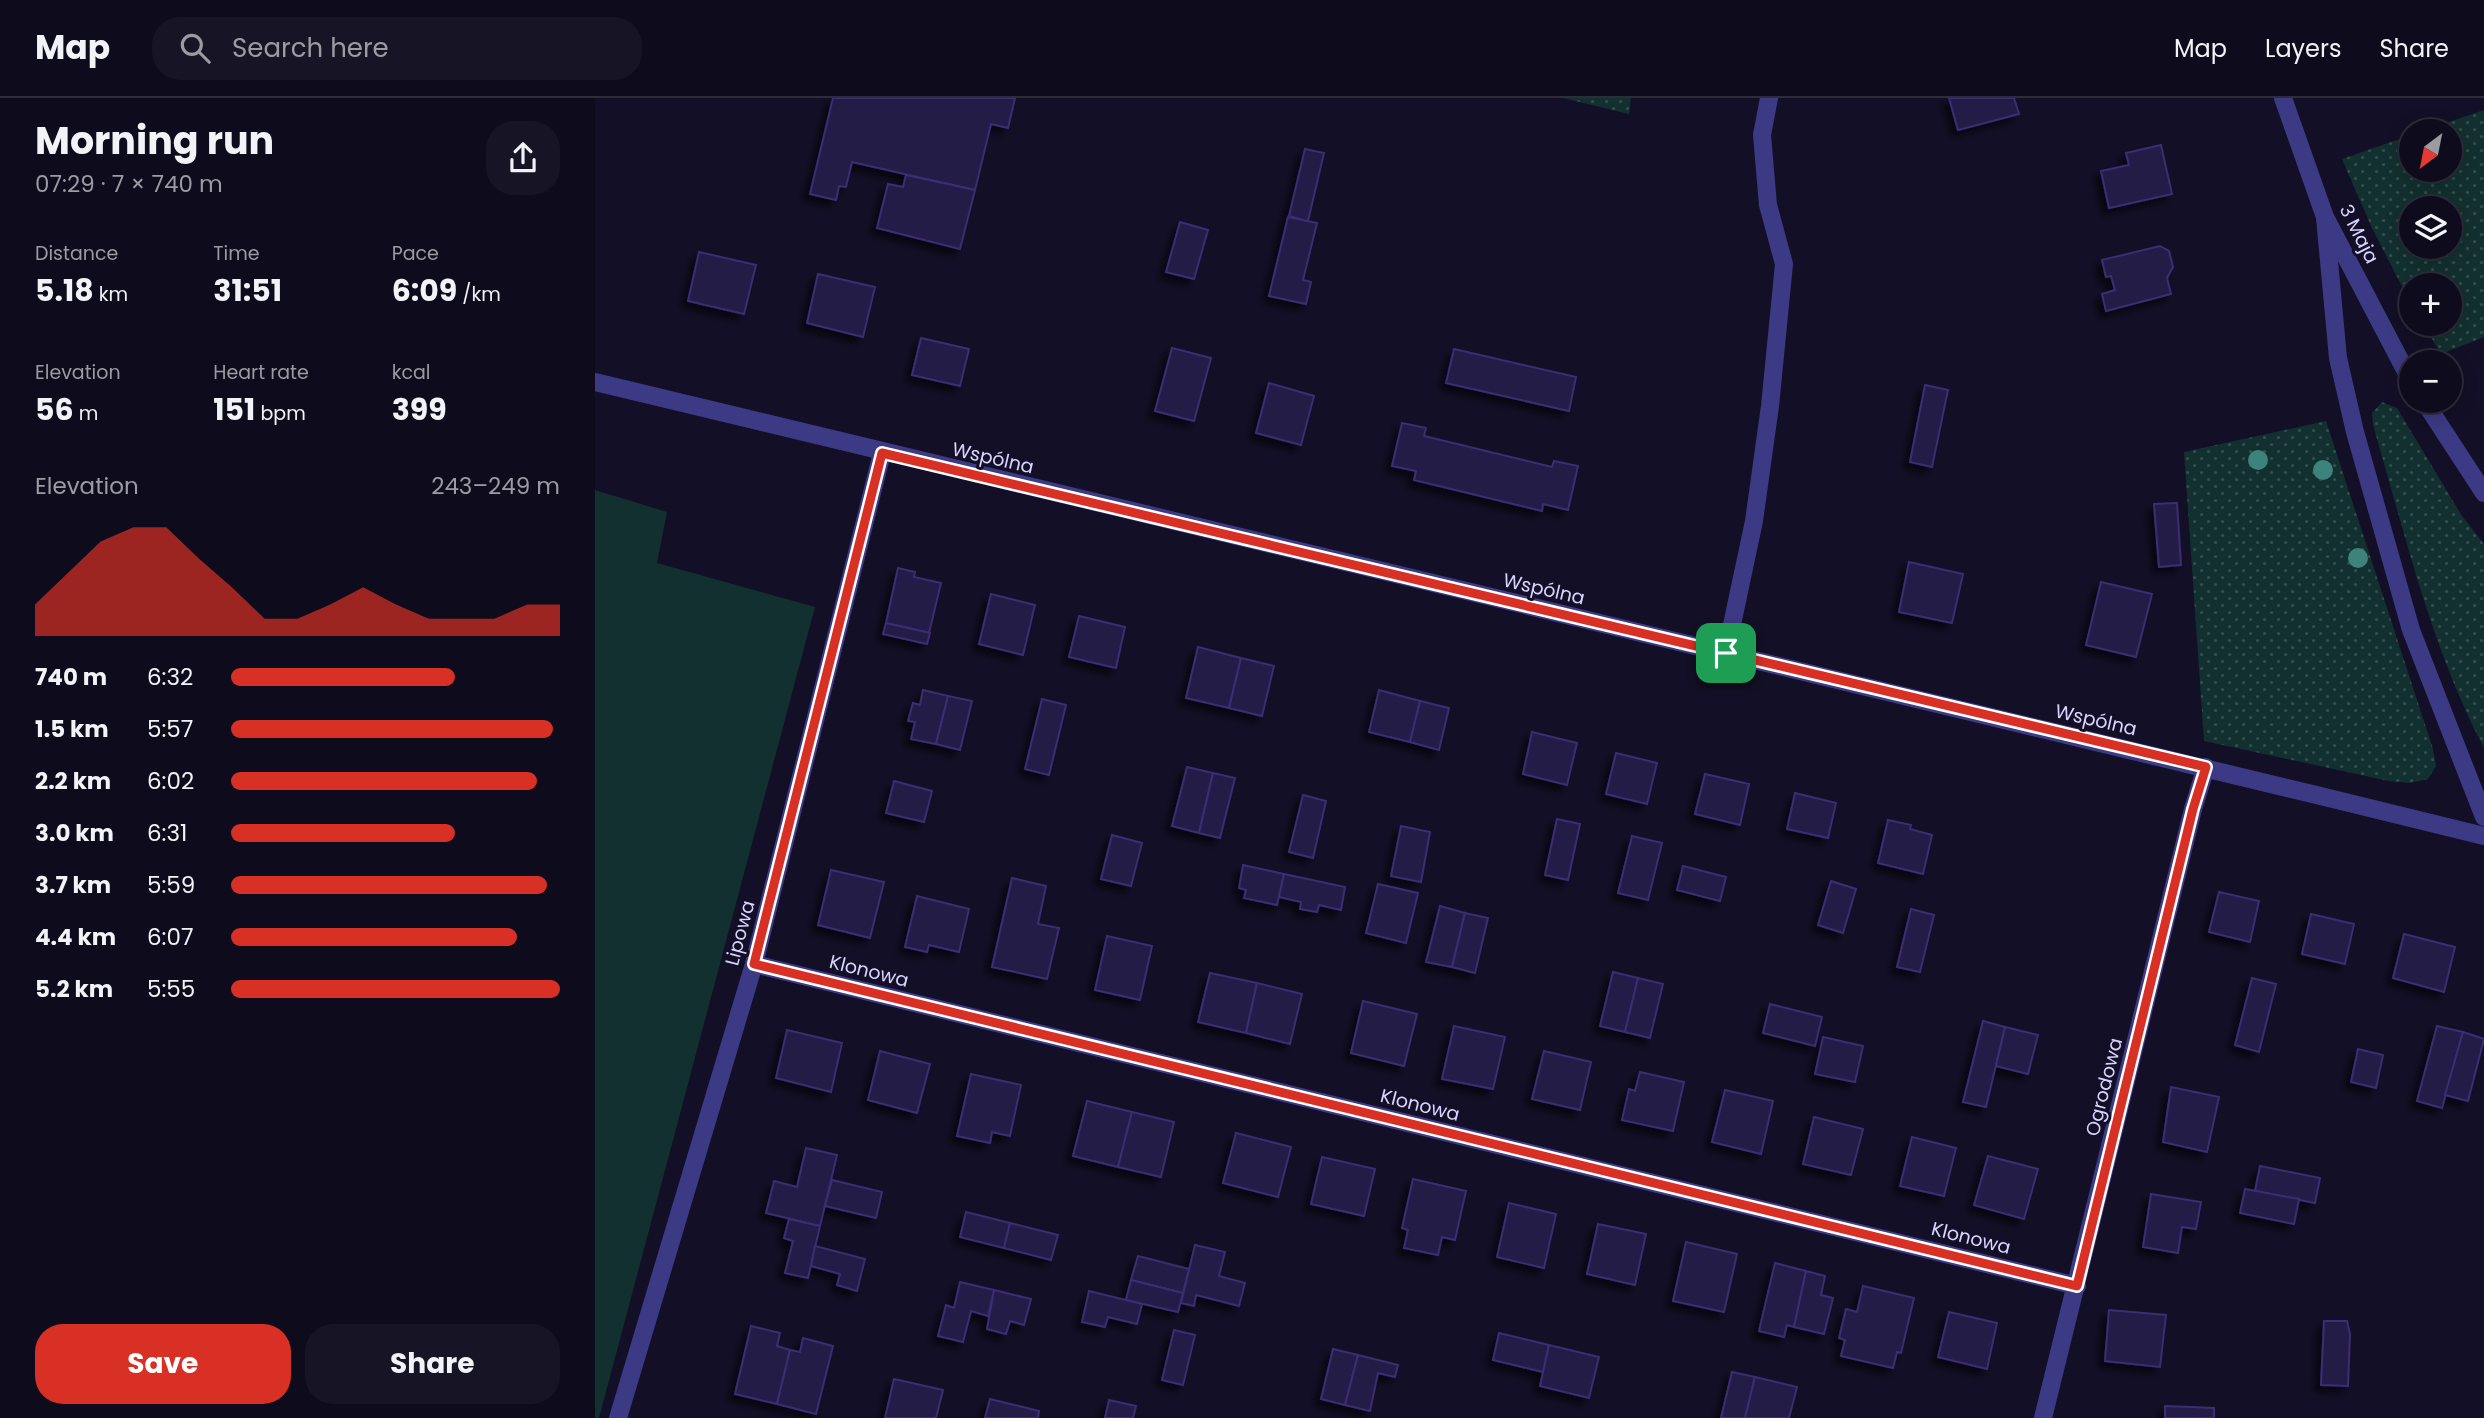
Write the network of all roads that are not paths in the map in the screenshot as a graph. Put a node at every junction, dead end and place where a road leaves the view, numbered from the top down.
1 (1769, 98) edge
2 (2283, 98) edge
3 (2325, 217) junction
4 (2399, 359) edge
5 (595, 382) edge
6 (2432, 413) edge
7 (882, 453) junction
8 (2484, 493) edge
9 (1726, 653) junction
10 (2206, 767) junction
11 (2484, 817) edge
12 (2484, 836) edge
13 (754, 964) junction
14 (2077, 1286) junction
15 (618, 1418) edge
16 (2043, 1418) edge

1 - 9 street
2 - 3 street, 3 Maja
3 - 4 street, 3 Maja
3 - 11 street
5 - 7 street, Wspólna
6 - 8 street
7 - 9 street, Wspólna
7 - 13 street, Lipowa
9 - 10 street, Wspólna
10 - 12 street, Wspólna
10 - 14 street, Ogrodowa
13 - 14 street, Klonowa
13 - 15 street, Lipowa
14 - 16 street, Ogrodowa

